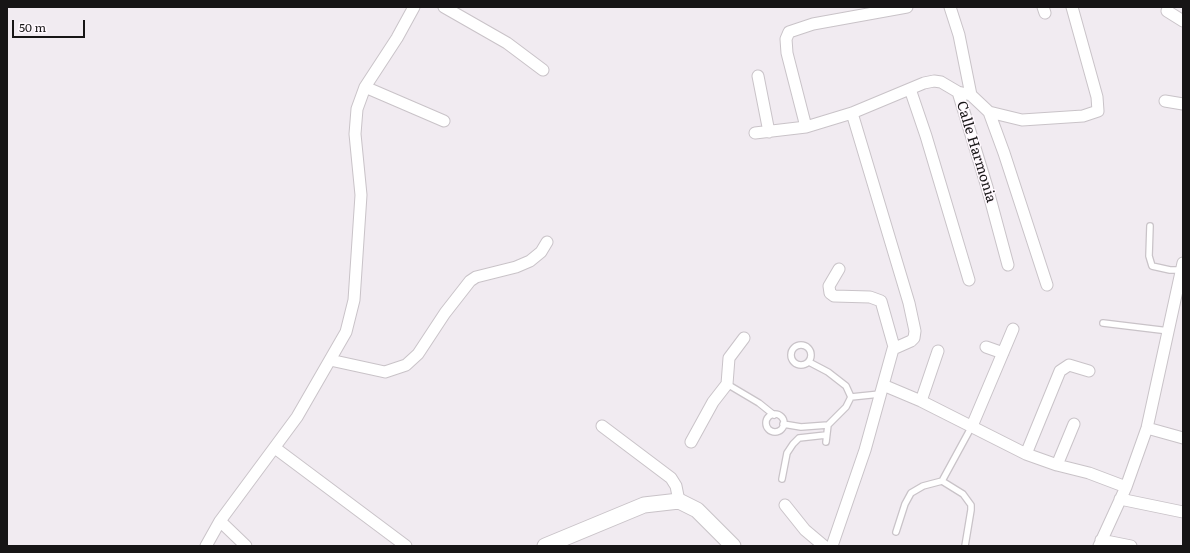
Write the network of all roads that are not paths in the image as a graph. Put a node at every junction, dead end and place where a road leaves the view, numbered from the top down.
1 (414, 7) edge
2 (444, 7) edge
3 (907, 7) edge
4 (950, 7) edge
5 (1072, 7) edge
6 (1167, 11) dead end
7 (1183, 21) edge
8 (543, 70) dead end
9 (758, 76) dead end
10 (365, 87) junction
11 (910, 89) junction
12 (958, 92) junction
13 (970, 95) junction
14 (1165, 101) dead end
15 (1183, 104) edge
16 (989, 112) junction
17 (852, 113) junction
18 (444, 121) dead end
19 (806, 127) junction
20 (769, 132) junction
21 (755, 133) dead end
22 (1150, 226) dead end
23 (547, 242) dead end
24 (1008, 265) dead end
25 (1182, 266) edge
26 (838, 269) dead end
27 (969, 280) dead end
28 (1047, 285) dead end
29 (1103, 323) dead end
30 (1013, 330) dead end
31 (1169, 331) junction
32 (744, 338) dead end
33 (894, 347) junction
34 (986, 347) dead end
35 (938, 351) dead end
36 (1003, 353) junction
37 (330, 360) junction
38 (809, 362) dead end
39 (1090, 371) dead end
40 (727, 384) junction
41 (882, 390) junction
42 (851, 397) junction
43 (920, 401) junction
44 (774, 415) junction
45 (783, 424) junction
46 (1074, 424) dead end
47 (828, 425) junction
48 (602, 426) dead end
49 (972, 426) junction
50 (1147, 428) junction
51 (826, 435) junction
52 (1183, 438) edge
53 (691, 442) dead end
54 (826, 442) dead end
55 (275, 448) junction
56 (1026, 454) junction
57 (1056, 465) junction
58 (782, 479) dead end
59 (942, 481) junction
60 (1126, 487) junction
61 (1120, 499) junction
62 (679, 501) junction
63 (785, 506) dead end
64 (1183, 512) edge
65 (220, 521) junction
66 (896, 532) dead end
67 (1100, 543) edge
68 (206, 546) edge
69 (246, 546) edge
70 (406, 546) edge
71 (545, 546) edge
72 (733, 546) edge
73 (824, 546) edge
74 (832, 546) edge
75 (964, 546) edge
76 (1130, 546) edge

1 - 10 street
2 - 8 street
3 - 19 street
4 - 13 street, Calle Harmonia
5 - 16 street
6 - 7 street
9 - 20 street
10 - 18 street
10 - 37 street
11 - 12 street
11 - 17 street
11 - 27 street
12 - 13 street, Calle Harmonia
12 - 24 street, Calle Harmonia
13 - 16 street
14 - 15 street
16 - 28 street
17 - 19 street
17 - 33 street
19 - 20 street
20 - 21 street
22 - 25 lane
23 - 37 street
25 - 31 street
26 - 33 street
29 - 31 lane
30 - 36 street
31 - 50 street
32 - 40 street
33 - 41 street
34 - 36 street
35 - 43 street
36 - 49 street
37 - 55 street
38 - 42 lane
39 - 56 street
40 - 44 lane
40 - 53 street
41 - 42 lane
41 - 43 street
41 - 74 street
42 - 47 lane
43 - 49 street
44 - 45 lane
44 - 45 lane
45 - 47 lane
46 - 57 street
47 - 51 lane
48 - 62 street
49 - 56 street
49 - 59 lane
50 - 52 street
50 - 60 street
51 - 54 lane
51 - 58 lane
55 - 65 street
55 - 70 street
56 - 57 street
57 - 60 street
59 - 66 lane
59 - 75 lane
60 - 61 street
61 - 64 street
61 - 67 street
62 - 71 main road
62 - 72 main road
63 - 73 street
65 - 68 street
65 - 69 street
67 - 76 street

